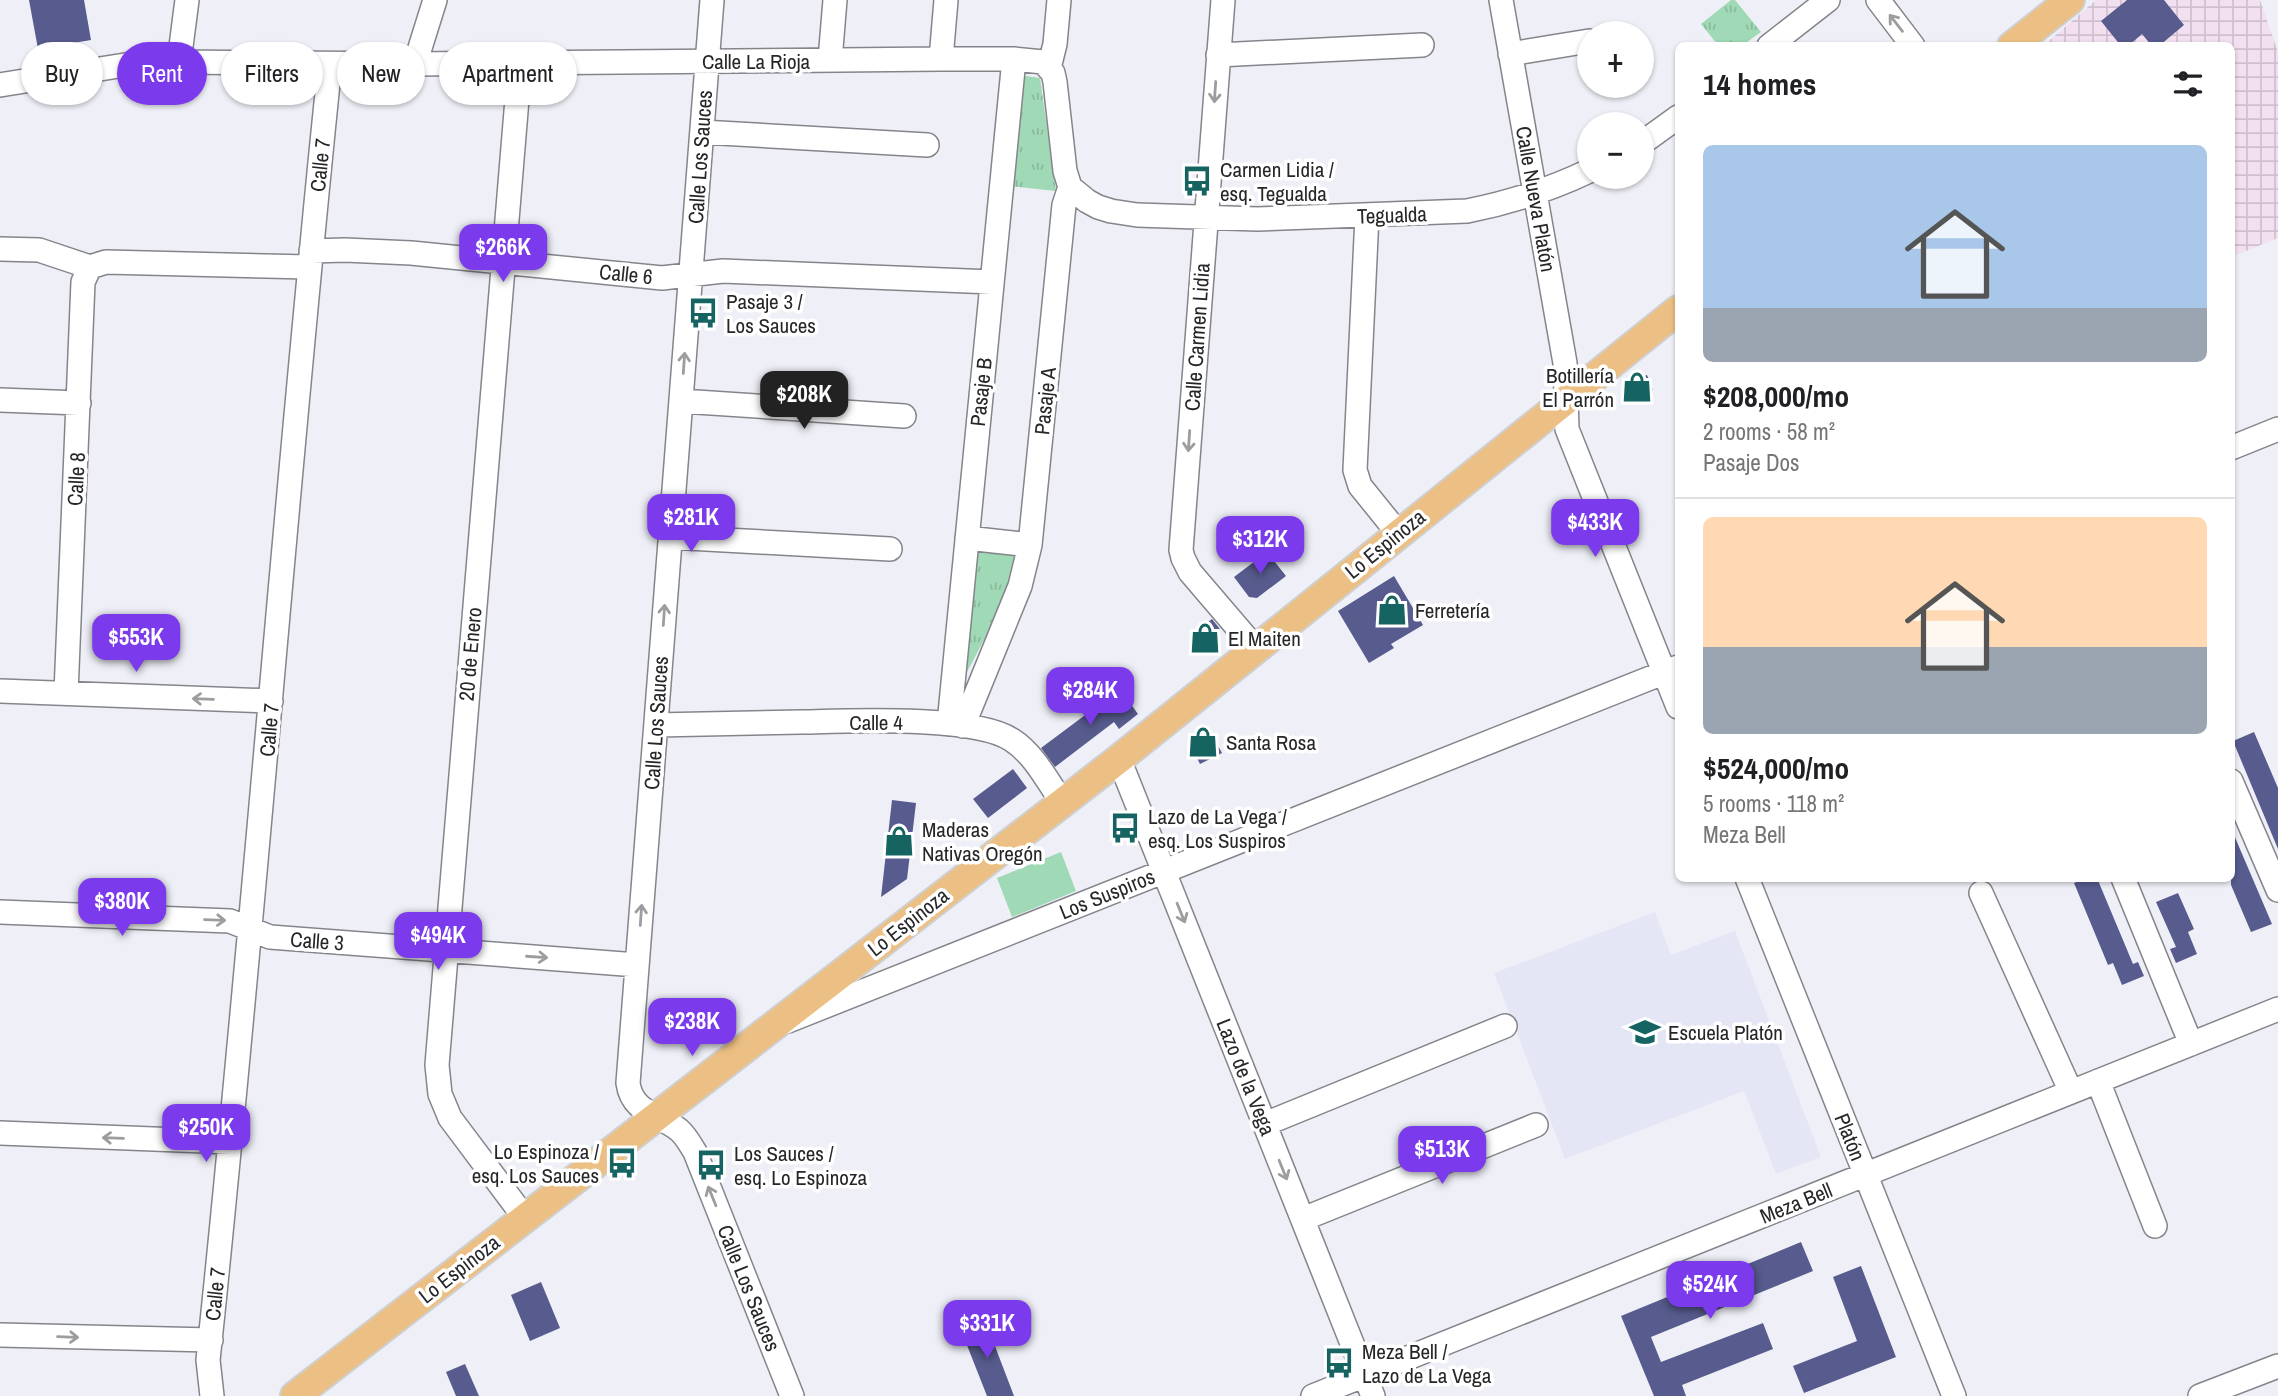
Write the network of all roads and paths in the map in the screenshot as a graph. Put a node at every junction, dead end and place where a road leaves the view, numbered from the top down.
1 (187, 0) edge
2 (435, 0) edge
3 (712, 0) edge
4 (835, 0) edge
5 (946, 0) edge
6 (1059, 0) edge
7 (1223, 0) edge
8 (1501, 0) edge
9 (1828, 0) edge
10 (1878, 0) edge
11 (2066, 1) edge
12 (182, 42) edge
13 (422, 42) edge
14 (1774, 42) edge
15 (1910, 42) edge
16 (2017, 42) edge
17 (1577, 43) edge
18 (1422, 45) dead end
19 (1510, 54) junction
20 (1218, 55) junction
21 (941, 59) junction
22 (1014, 59) junction
23 (830, 60) junction
24 (707, 61) junction
25 (207, 62) edge
26 (577, 62) edge
27 (330, 64) junction
28 (337, 64) edge
29 (117, 66) edge
30 (1049, 68) junction
31 (0, 85) edge
32 (517, 105) edge
33 (1675, 119) edge
34 (702, 132) junction
35 (1654, 134) edge
36 (927, 145) dead end
37 (1577, 176) edge
38 (1070, 187) junction
39 (1535, 192) junction
40 (1367, 216) junction
41 (1206, 219) junction
42 (0, 249) edge
43 (310, 259) junction
44 (504, 262) junction
45 (90, 267) junction
46 (691, 274) junction
47 (992, 282) junction
48 (1675, 312) edge
49 (1566, 399) junction
50 (0, 400) edge
51 (681, 401) junction
52 (79, 403) junction
53 (904, 416) dead end
54 (2278, 429) edge
55 (2235, 446) edge
56 (1398, 533) junction
57 (670, 537) junction
58 (967, 538) junction
59 (1030, 545) junction
60 (890, 549) dead end
61 (1255, 648) junction
62 (1671, 670) edge
63 (0, 691) edge
64 (1675, 691) edge
65 (66, 694) junction
66 (271, 701) junction
67 (656, 724) junction
68 (956, 725) junction
69 (1119, 759) junction
70 (2235, 789) edge
71 (1062, 803) junction
72 (1164, 872) junction
73 (1749, 882) edge
74 (2125, 882) edge
75 (2278, 890) edge
76 (1981, 893) dead end
77 (0, 912) edge
78 (251, 929) junction
79 (446, 950) junction
80 (637, 965) junction
81 (2278, 1009) edge
82 (1505, 1026) dead end
83 (769, 1029) junction
84 (2191, 1044) junction
85 (2098, 1082) junction
86 (2071, 1092) junction
87 (655, 1117) junction
88 (1265, 1124) junction
89 (1536, 1125) dead end
90 (0, 1133) edge
91 (230, 1142) junction
92 (1865, 1175) junction
93 (525, 1218) junction
94 (1303, 1219) junction
95 (2155, 1226) dead end
96 (0, 1335) edge
97 (211, 1340) junction
98 (2278, 1366) edge
99 (1369, 1386) edge
100 (212, 1396) edge
101 (295, 1396) edge
102 (792, 1396) edge
103 (1313, 1396) edge
104 (1954, 1396) edge
105 (2200, 1396) edge

1 - 12 street
2 - 13 street
3 - 24 street, Calle Los Sauces
4 - 23 street
5 - 21 street
6 - 30 street
7 - 20 street, Calle Carmen Lidia
8 - 19 street, Calle Nueva Platón
9 - 14 street
15 -> 10 street
11 - 16 main road
17 - 19 street
18 - 20 street
19 - 39 street, Calle Nueva Platón
20 -> 41 street, Calle Carmen Lidia
21 - 22 street, Calle La Rioja
21 - 23 street, Calle La Rioja
22 - 30 street, Calle La Rioja
22 - 47 street, Pasaje B
23 - 24 street, Calle La Rioja
24 - 26 street, Calle La Rioja
24 - 34 street, Calle Los Sauces
25 - 27 street, Calle La Rioja
27 - 28 street, Calle La Rioja
27 - 43 street, Calle 7
29 - 31 street, Calle La Rioja
30 - 38 street, Pasaje A
32 - 44 street, 20 de Enero
33 - 35 street
34 - 36 street
34 - 46 street, Calle Los Sauces
37 - 39 street, Tegualda
38 - 41 street, Tegualda
38 - 59 street, Pasaje A
39 - 40 street, Tegualda
39 - 49 street, Calle Nueva Platón
40 - 41 street, Tegualda
40 - 56 street
41 -> 61 street, Calle Carmen Lidia
42 - 45 street
43 - 44 street, Calle 6
43 - 45 street, Calle 6
43 - 66 street, Calle 7
44 - 46 street, Calle 6
44 - 79 street, 20 de Enero
45 - 52 street, Calle 8
46 - 47 street, Calle 6
51 -> 46 street, Calle Los Sauces
47 - 58 street, Pasaje B
48 - 49 main road, Lo Espinoza
49 - 56 main road, Lo Espinoza
49 - 62 street
50 - 52 street
51 - 53 street
51 - 57 street, Calle Los Sauces
52 - 65 street, Calle 8
54 - 55 street
56 - 61 main road, Lo Espinoza
57 - 60 street
67 -> 57 street, Calle Los Sauces
58 - 59 street
58 - 68 street, Pasaje B
59 - 68 street, Pasaje A
61 - 69 main road, Lo Espinoza
62 - 64 street
62 - 72 street, Los Suspiros
63 - 65 street
66 -> 65 street
66 - 78 street, Calle 7
67 - 68 street, Calle 4
80 -> 67 street, Calle Los Sauces
68 - 71 street, Calle 4
69 - 71 main road, Lo Espinoza
69 - 72 street, Lazo de la Vega
70 - 75 street
71 - 83 main road, Lo Espinoza
72 - 83 street, Los Suspiros
72 -> 88 street, Lazo de la Vega
73 - 92 street, Platón
74 - 84 street
76 - 86 street
77 -> 78 street, Calle 3
78 - 79 street, Calle 3
78 - 91 street, Calle 7
79 -> 80 street, Calle 3
79 - 93 street, 20 de Enero
80 - 87 street, Calle Los Sauces
81 - 84 street, Meza Bell
82 - 88 street
83 - 87 main road, Lo Espinoza
84 - 85 street, Meza Bell
85 - 86 street, Meza Bell
85 - 95 street
86 - 92 street, Meza Bell
87 - 93 main road, Lo Espinoza
102 -> 87 street, Calle Los Sauces
88 -> 94 street, Lazo de la Vega
89 - 94 street
91 -> 90 street
91 - 97 street, Calle 7
92 - 99 street, Meza Bell
92 - 104 street, Platón
93 - 101 main road, Lo Espinoza
94 - 99 street, Lazo de la Vega
96 -> 97 street
97 - 100 street, Calle 7
98 - 105 street
99 - 103 street, Meza Bell

